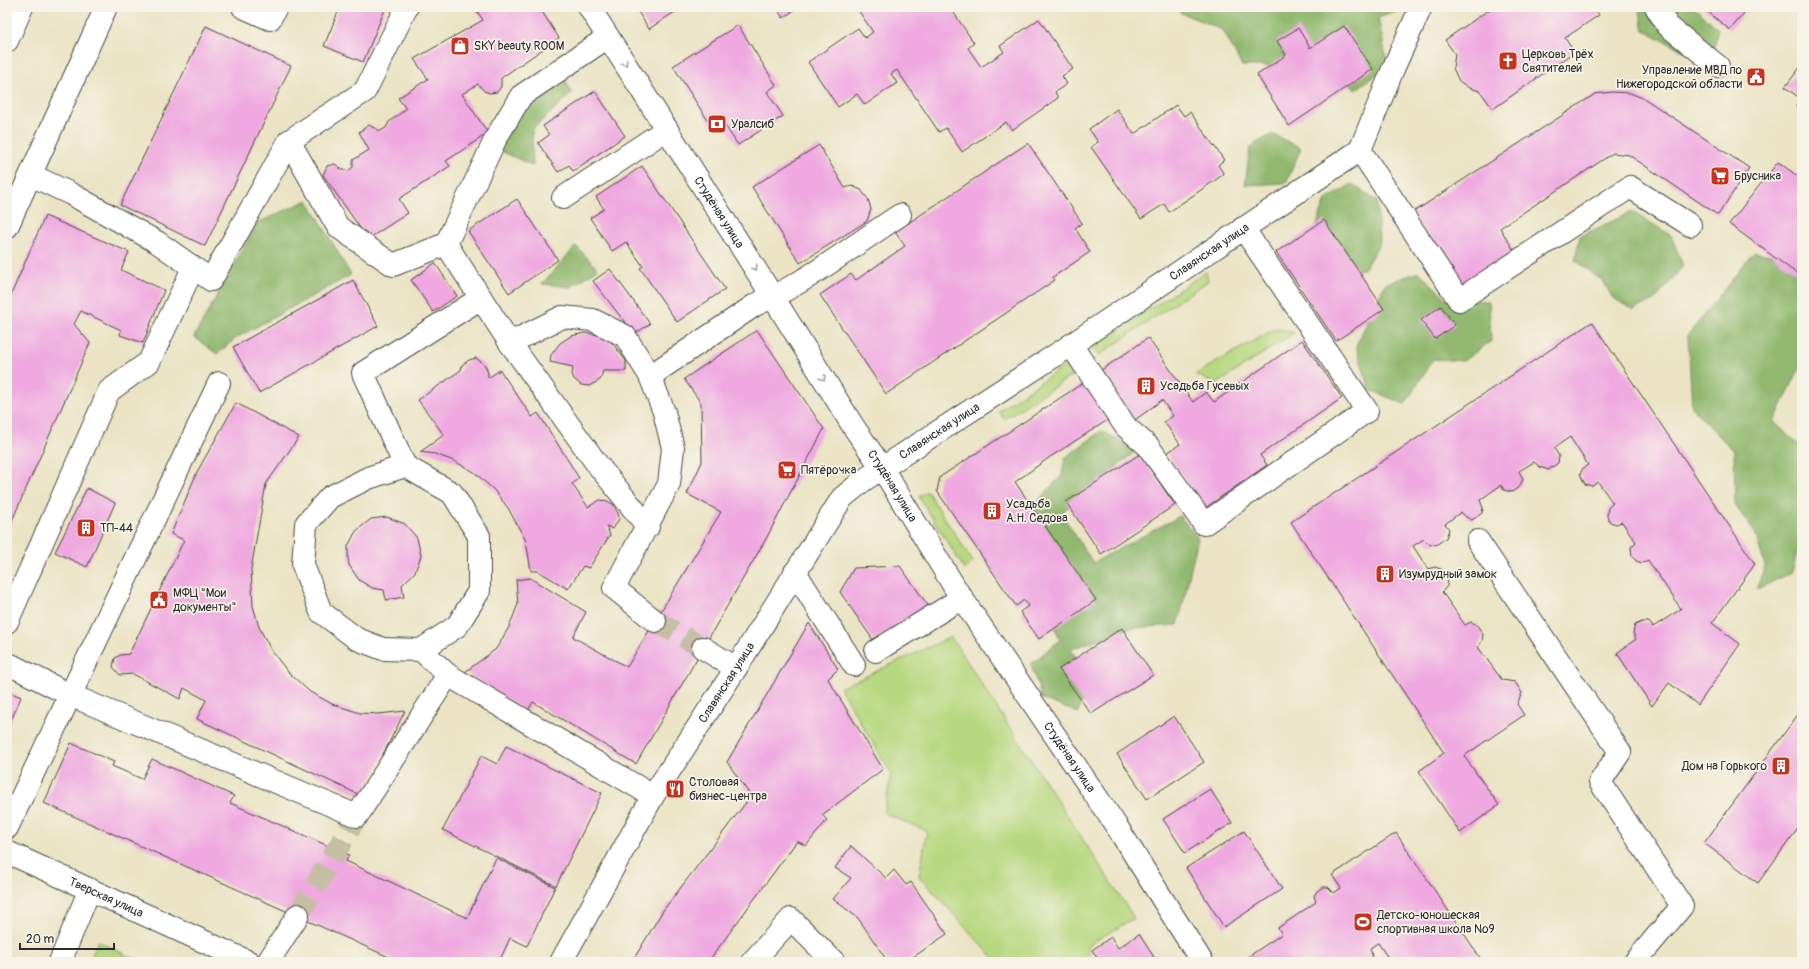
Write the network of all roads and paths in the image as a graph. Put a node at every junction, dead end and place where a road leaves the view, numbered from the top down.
1 (22, 7) edge
2 (106, 7) edge
3 (243, 7) edge
4 (276, 7) edge
5 (407, 7) edge
6 (589, 7) edge
7 (1421, 7) edge
8 (1656, 7) edge
9 (608, 37) junction
10 (7, 41) edge
11 (1718, 66) dead end
12 (667, 129) junction
13 (289, 141) junction
14 (1360, 150) junction
15 (31, 175) junction
16 (563, 198) dead end
17 (900, 215) dead end
18 (1690, 225) dead end
19 (7, 227) edge
20 (1243, 228) junction
21 (446, 244) junction
22 (193, 268) junction
23 (773, 297) junction
24 (481, 298) junction
25 (510, 343) junction
26 (1070, 344) junction
27 (650, 376) junction
28 (219, 383) dead end
29 (405, 466) junction
30 (882, 468) junction
31 (648, 527) junction
32 (1478, 541) dead end
33 (795, 572) junction
34 (962, 598) junction
35 (655, 620) tunnel mouth
36 (7, 622) edge
37 (703, 648) tunnel mouth
38 (421, 650) junction
39 (876, 651) dead end
40 (7, 663) edge
41 (854, 665) dead end
42 (736, 668) junction
43 (448, 675) junction
44 (70, 695) junction
45 (653, 796) junction
46 (7, 828) edge
47 (7, 852) edge
48 (89, 891) junction
49 (298, 915) tunnel mouth
50 (60, 962) edge
51 (249, 962) edge
52 (268, 962) edge
53 (561, 962) edge
54 (752, 962) edge
55 (834, 962) edge
56 (1202, 962) edge
57 (1635, 962) edge

1 - 10 street
2 - 15 street
3 - 4 street
5 - 13 street
6 - 9 street, Студёная улица
7 - 14 street
8 - 11 street
9 -> 12 street, Студёная улица
9 - 21 street
12 - 16 street
12 -> 23 street, Студёная улица
13 - 21 street
13 - 22 street
14 - 18 street
14 - 20 street, Славянская улица
15 - 19 street
15 - 22 street
17 - 23 street
20 - 26 street, Славянская улица
20 - 26 street
21 - 24 street
22 - 36 street
23 - 27 street
23 -> 30 street, Студёная улица
24 - 25 street
24 - 29 street
25 - 27 street
25 - 31 street
26 - 30 street, Славянская улица
27 - 31 street
28 - 44 street
29 - 38 street
29 - 38 street
30 - 33 street, Славянская улица
30 - 34 street, Студёная улица
31 - 35 street
32 - 57 street
33 - 41 street
33 - 42 street, Славянская улица
34 - 39 street
34 - 56 street, Студёная улица
37 - 42 street
38 - 43 street
40 - 44 street
42 - 45 street, Славянская улица
43 - 44 street
43 - 45 street
44 - 46 street
45 - 53 street, Славянская улица
47 - 48 street, Тверская улица
48 - 50 street
48 - 51 street, Тверская улица
49 - 52 street
54 - 55 street

